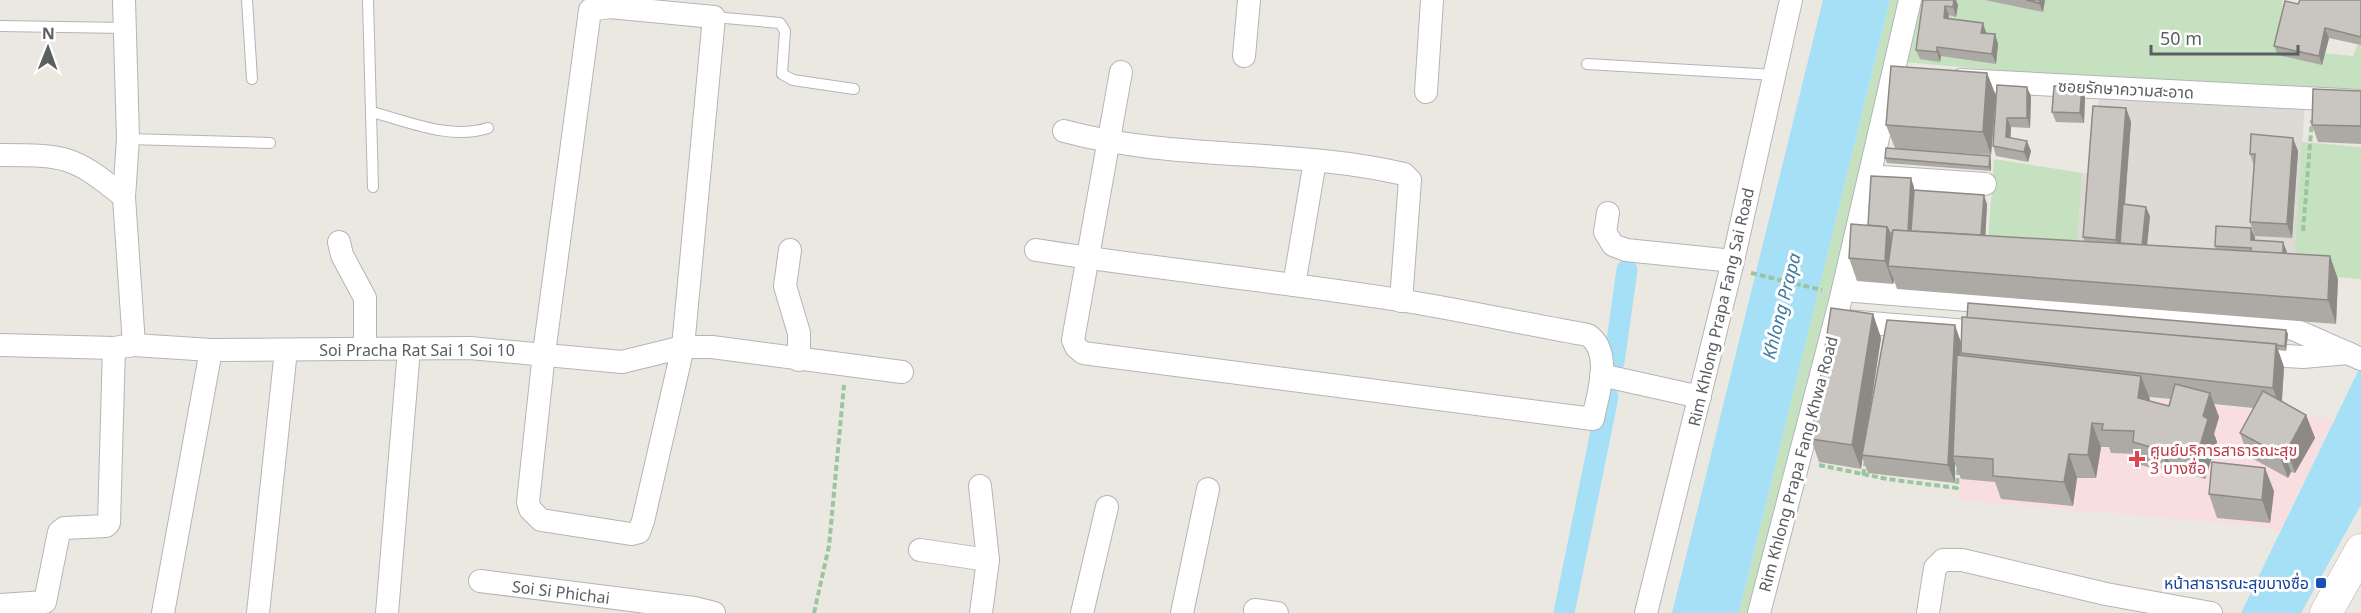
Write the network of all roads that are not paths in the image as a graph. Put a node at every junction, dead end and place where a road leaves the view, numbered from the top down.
1 (124, 0) edge
2 (246, 0) edge
3 (368, 0) edge
4 (1249, 0) edge
5 (1432, 0) edge
6 (1791, 0) edge
7 (1910, 0) edge
8 (609, 4) edge
9 (714, 17) junction
10 (0, 26) edge
11 (125, 28) junction
12 (1245, 56) dead end
13 (1587, 64) dead end
14 (1121, 72) dead end
15 (1775, 75) junction
16 (1891, 76) junction
17 (1914, 78) edge
18 (252, 79) dead end
19 (1937, 79) edge
20 (854, 89) dead end
21 (1426, 92) dead end
22 (2361, 101) edge
23 (372, 112) junction
24 (488, 128) dead end
25 (1064, 131) dead end
26 (129, 139) junction
27 (1107, 142) junction
28 (270, 143) dead end
29 (0, 155) edge
30 (1315, 161) junction
31 (1869, 176) junction
32 (1985, 184) dead end
33 (373, 187) dead end
34 (124, 197) junction
35 (1608, 213) dead end
36 (339, 242) dead end
37 (790, 250) dead end
38 (1036, 250) dead end
39 (1086, 258) junction
40 (1733, 261) junction
41 (1294, 285) junction
42 (1832, 290) junction
43 (1401, 301) junction
44 (1835, 320) junction
45 (2015, 335) edge
46 (0, 345) edge
47 (124, 346) junction
48 (683, 347) junction
49 (365, 349) junction
50 (211, 350) junction
51 (286, 350) junction
52 (410, 350) junction
53 (2228, 352) edge
54 (544, 353) junction
55 (2357, 357) edge
56 (799, 360) junction
57 (902, 372) dead end
58 (1601, 375) junction
59 (1700, 397) junction
60 (980, 486) dead end
61 (1208, 489) dead end
62 (1107, 507) dead end
63 (920, 550) dead end
64 (2361, 550) edge
65 (988, 560) junction
66 (480, 581) dead end
67 (0, 605) edge
68 (1255, 610) dead end
69 (163, 613) edge
70 (258, 613) edge
71 (387, 613) edge
72 (714, 613) edge
73 (981, 613) edge
74 (1082, 613) edge
75 (1182, 613) edge
76 (1277, 613) edge
77 (1646, 613) edge
78 (1759, 613) edge
79 (1928, 613) edge
80 (2211, 613) edge
81 (2326, 613) edge

1 - 11 street
2 - 18 lane
3 - 23 lane
4 - 12 street
5 - 21 street
6 - 15 street, Rim Khlong Prapa Fang Sai Road
7 - 16 street, Rim Khlong Prapa Fang Khwa Road
8 - 9 street
8 - 54 street
9 - 20 lane
9 - 48 street
10 - 11 lane
11 - 26 street
13 - 15 lane
14 - 27 street
15 - 40 street, Rim Khlong Prapa Fang Sai Road
16 - 17 street
16 - 31 street, Rim Khlong Prapa Fang Khwa Road
19 - 22 street, ซอยรักษาความสะอาด
23 - 24 lane
23 - 33 lane
25 - 27 street
26 - 28 lane
26 - 34 street
27 - 30 street
27 - 39 street
29 - 34 street
30 - 41 street
30 - 43 street
31 - 32 street
31 - 42 street, Rim Khlong Prapa Fang Khwa Road
34 - 47 street
35 - 40 street
36 - 49 street
37 - 56 street
38 - 39 street
39 - 41 street
39 - 58 street
40 - 59 street, Rim Khlong Prapa Fang Sai Road
41 - 43 street
42 - 44 street, Rim Khlong Prapa Fang Khwa Road
42 - 55 street
43 - 58 street
44 - 45 street
44 - 78 street, Rim Khlong Prapa Fang Khwa Road
46 - 47 street, Soi Pracha Rat Sai 1 Soi 10
47 - 50 street, Soi Pracha Rat Sai 1 Soi 10
47 - 67 street
48 - 54 street, Soi Pracha Rat Sai 1 Soi 10
48 - 54 street
48 - 56 street, Soi Pracha Rat Sai 1 Soi 10
49 - 51 street, Soi Pracha Rat Sai 1 Soi 10
49 - 52 street, Soi Pracha Rat Sai 1 Soi 10
50 - 51 street, Soi Pracha Rat Sai 1 Soi 10
50 - 69 street
51 - 70 street
52 - 54 street, Soi Pracha Rat Sai 1 Soi 10
52 - 71 street
53 - 55 street
56 - 57 street, Soi Pracha Rat Sai 1 Soi 10
58 - 59 street
59 - 77 street, Rim Khlong Prapa Fang Sai Road
60 - 65 street
61 - 75 street
62 - 74 street
63 - 65 street
64 - 81 main road
65 - 73 street
66 - 72 street, Soi Si Phichai
68 - 76 street
79 - 80 street

